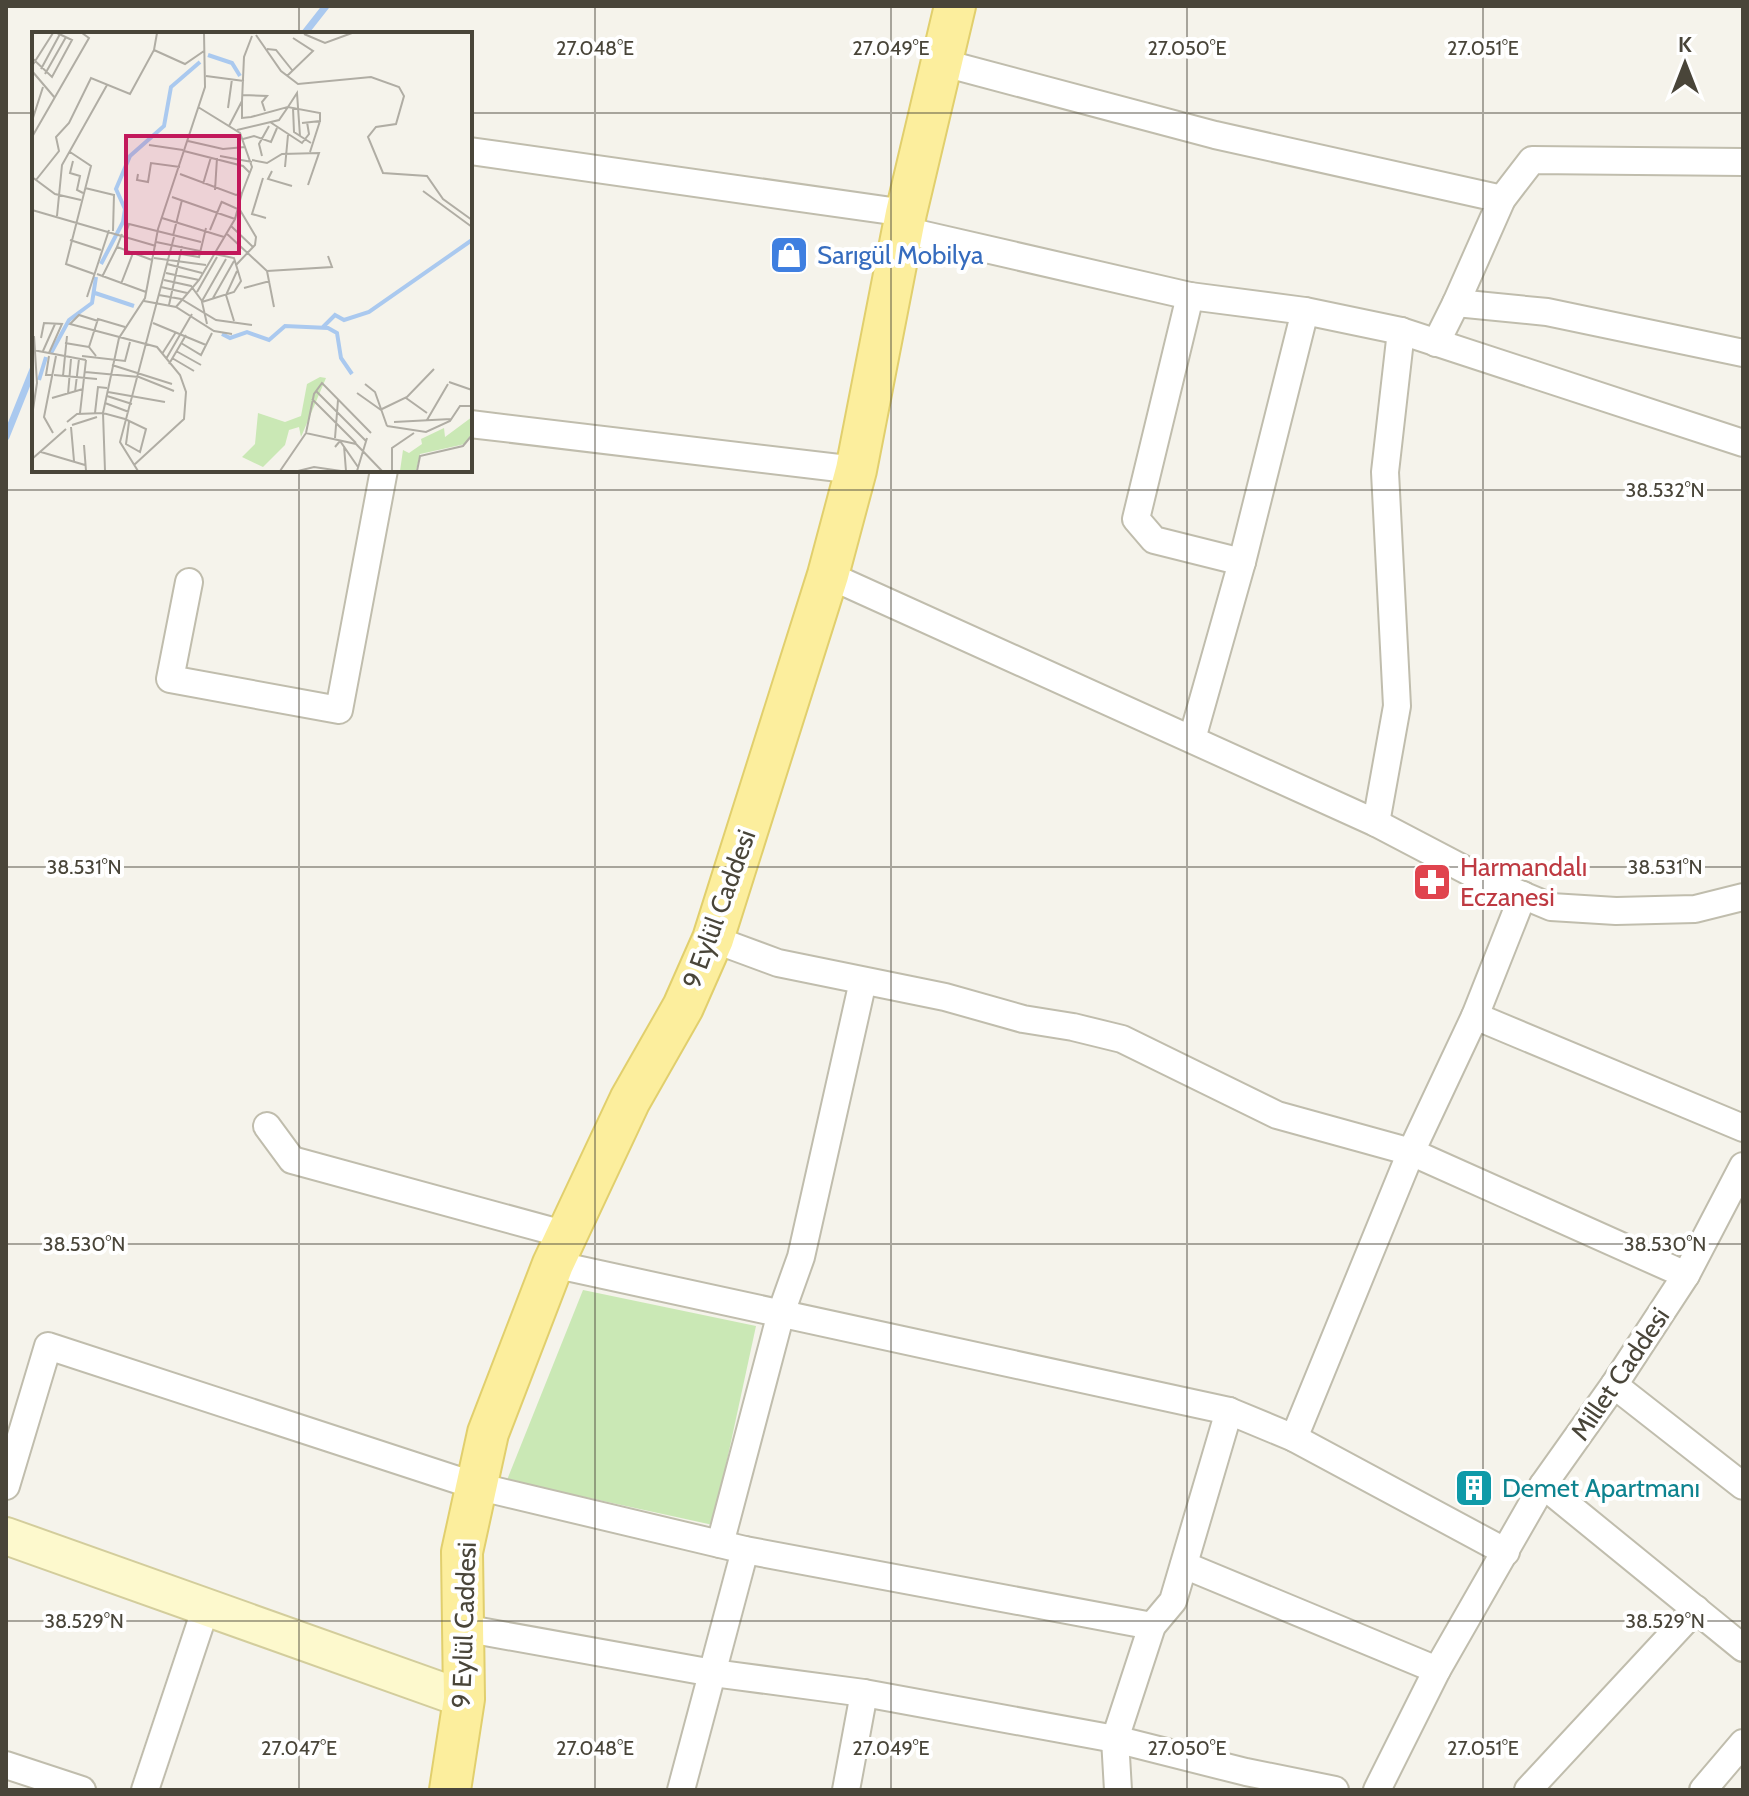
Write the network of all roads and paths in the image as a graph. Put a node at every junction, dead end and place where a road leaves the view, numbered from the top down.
1 (955, 6) edge
2 (940, 62) junction
3 (472, 151) edge
4 (1743, 162) edge
5 (1502, 199) junction
6 (905, 222) junction
7 (1190, 296) junction
8 (1456, 303) junction
9 (1305, 311) junction
10 (1401, 331) junction
11 (1436, 343) junction
12 (1743, 353) edge
13 (472, 424) edge
14 (1743, 443) edge
15 (856, 470) junction
16 (384, 472) edge
17 (1242, 562) junction
18 (828, 575) junction
19 (189, 582) dead end
20 (1192, 739) junction
21 (1376, 823) junction
22 (1523, 895) junction
23 (1743, 897) edge
24 (713, 939) junction
25 (863, 981) junction
26 (1475, 1016) junction
27 (267, 1126) dead end
28 (1743, 1128) edge
29 (1411, 1152) junction
30 (1743, 1166) edge
31 (560, 1250) junction
32 (1686, 1275) junction
33 (781, 1313) junction
34 (1614, 1385) junction
35 (1229, 1411) junction
36 (1294, 1438) junction
37 (1543, 1485) junction
38 (6, 1486) edge
39 (476, 1486) junction
40 (1743, 1486) edge
41 (6, 1536) edge
42 (732, 1547) junction
43 (1506, 1552) junction
44 (1184, 1565) junction
45 (206, 1607) junction
46 (1696, 1609) junction
47 (1152, 1626) junction
48 (463, 1628) junction
49 (1743, 1648) edge
50 (1437, 1670) junction
51 (713, 1673) junction
52 (864, 1693) junction
53 (464, 1699) junction
54 (1115, 1739) junction
55 (1743, 1743) edge
56 (6, 1765) edge
57 (82, 1790) edge
58 (145, 1790) edge
59 (450, 1790) edge
60 (681, 1790) edge
61 (846, 1790) edge
62 (1118, 1790) edge
63 (1335, 1790) edge
64 (1377, 1790) edge
65 (1528, 1790) edge
66 (1703, 1790) edge

1 - 2 main road, 9 Eylül Caddesi
2 - 5 street
2 - 6 main road, 9 Eylül Caddesi
3 - 6 street
4 - 5 street
5 - 8 street
6 - 7 street
6 - 15 main road, 9 Eylül Caddesi
7 - 9 street
7 - 17 street
8 - 11 street
8 - 12 street
9 - 10 street
9 - 17 street
10 - 11 street
10 - 21 street
11 - 14 street
13 - 15 street
15 - 18 main road, 9 Eylül Caddesi
16 - 19 street
17 - 20 street
18 - 20 street
18 - 24 main road, 9 Eylül Caddesi
20 - 21 street
21 - 22 street
22 - 23 street
22 - 26 street
24 - 25 street
24 - 31 main road, 9 Eylül Caddesi
25 - 29 street
25 - 33 street
26 - 28 street
26 - 29 street
27 - 31 street
29 - 32 street
29 - 36 street
30 - 32 street, Millet Caddesi
31 - 33 street
31 - 39 main road, 9 Eylül Caddesi
32 - 34 street, Millet Caddesi
33 - 35 street
33 - 42 street
34 - 37 street, Millet Caddesi
34 - 40 street
35 - 36 street
35 - 44 street
36 - 43 street
37 - 43 street, Millet Caddesi
37 - 46 street
38 - 39 street
39 - 42 street
39 - 48 main road, 9 Eylül Caddesi
41 - 45 street
42 - 47 street
42 - 51 street
43 - 50 street, Millet Caddesi
44 - 47 street
44 - 50 street
45 - 53 street
45 - 58 street
46 - 49 street
46 - 65 street
47 - 54 street
48 - 51 street
48 - 53 main road, 9 Eylül Caddesi
50 - 64 street, Millet Caddesi
51 - 52 street
51 - 60 street
52 - 54 street
52 - 61 street
53 - 59 main road, 9 Eylül Caddesi
54 - 62 street
54 - 63 street
55 - 66 street
56 - 57 street

